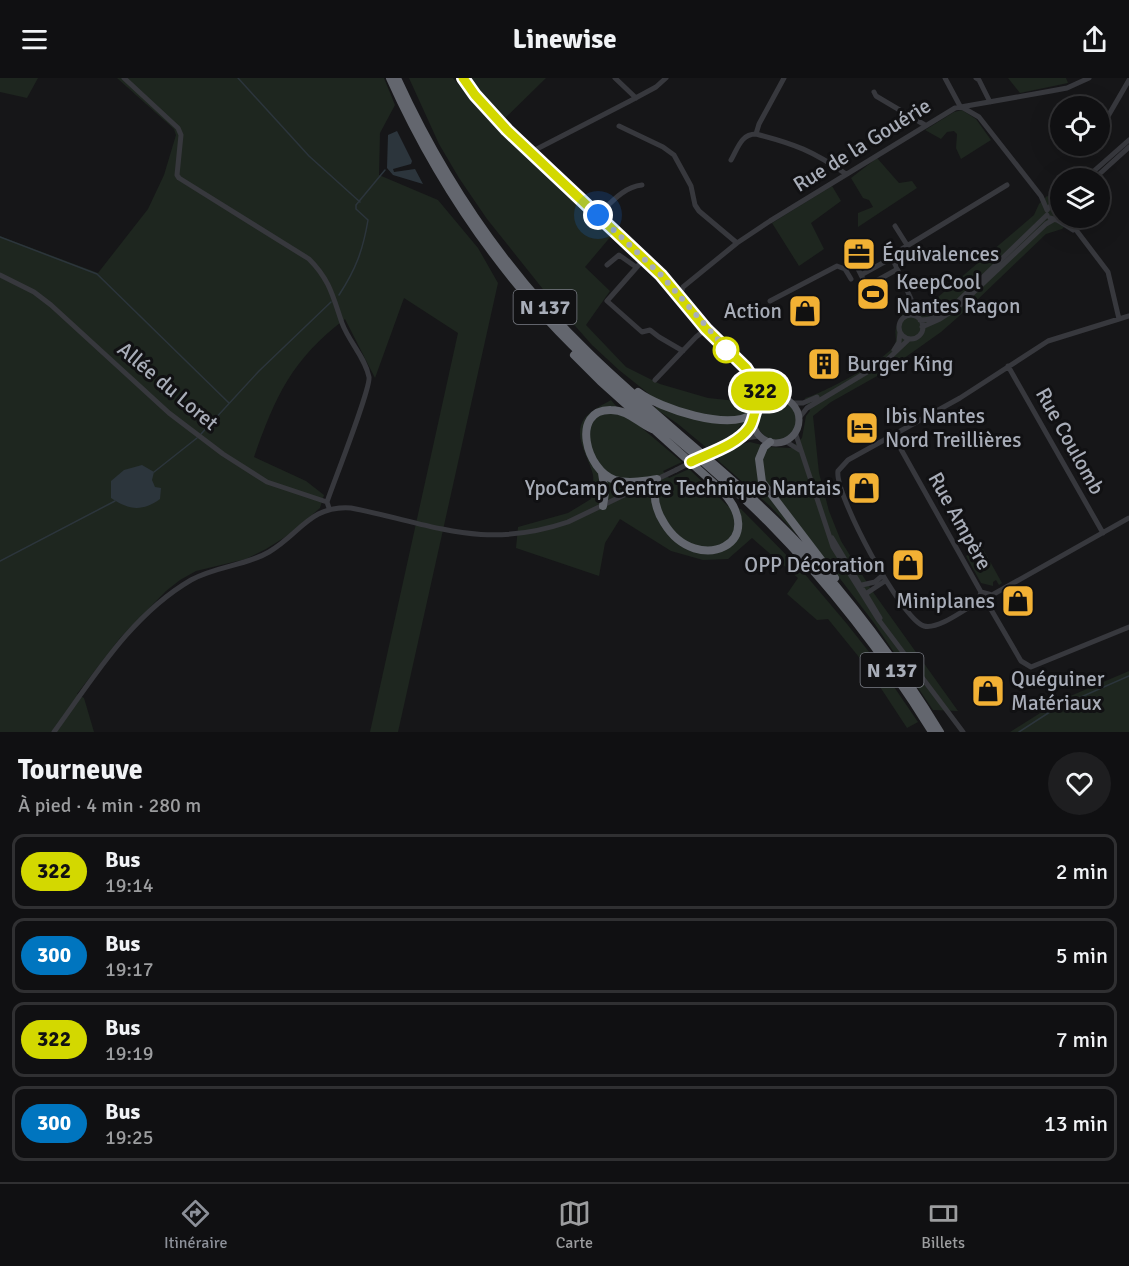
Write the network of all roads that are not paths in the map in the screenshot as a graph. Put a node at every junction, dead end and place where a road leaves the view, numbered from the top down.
1 (124, 78) edge
2 (390, 78) edge
3 (397, 78) edge
4 (463, 78) edge
5 (615, 78) edge
6 (666, 78) edge
7 (784, 78) edge
8 (945, 78) edge
9 (976, 78) edge
10 (1089, 78) edge
11 (1129, 80) edge
12 (874, 92) dead end
13 (636, 98) junction
14 (990, 102) junction
15 (980, 103) junction
16 (960, 106) junction
17 (1110, 113) edge
18 (979, 117) junction
19 (925, 125) junction
20 (619, 126) dead end
21 (756, 134) junction
22 (1129, 141) edge
23 (1129, 147) edge
24 (531, 152) junction
25 (731, 160) dead end
26 (1098, 168) edge
27 (1106, 168) edge
28 (846, 174) junction
29 (642, 185) dead end
30 (1007, 185) dead end
31 (1041, 196) junction
32 (1050, 200) edge
33 (1050, 210) edge
34 (1047, 212) junction
35 (1050, 214) edge
36 (598, 215) junction
37 (1050, 222) edge
38 (895, 226) dead end
39 (1070, 228) edge
40 (1074, 228) edge
41 (1077, 233) junction
42 (737, 243) junction
43 (907, 245) junction
44 (850, 253) dead end
45 (644, 259) junction
46 (894, 259) junction
47 (607, 265) dead end
48 (636, 267) junction
49 (896, 270) junction
50 (0, 275) edge
51 (861, 275) junction
52 (851, 279) dead end
53 (680, 296) junction
54 (911, 299) junction
55 (770, 301) dead end
56 (1129, 316) edge
57 (904, 317) junction
58 (917, 318) junction
59 (1119, 319) junction
60 (922, 327) junction
61 (706, 329) junction
62 (900, 332) junction
63 (562, 336) junction
64 (909, 339) junction
65 (683, 351) junction
66 (1008, 366) junction
67 (603, 367) junction
68 (746, 368) junction
69 (655, 380) dead end
70 (778, 396) junction
71 (760, 402) junction
72 (792, 403) junction
73 (753, 418) junction
74 (799, 418) junction
75 (652, 429) junction
76 (795, 432) junction
77 (893, 435) junction
78 (759, 436) junction
79 (737, 439) junction
80 (785, 441) junction
81 (770, 442) junction
82 (801, 451) junction
83 (680, 453) junction
84 (602, 472) junction
85 (657, 479) junction
86 (328, 505) junction
87 (603, 506) junction
88 (1129, 518) edge
89 (827, 530) junction
90 (1102, 533) junction
91 (779, 534) junction
92 (883, 578) junction
93 (852, 579) junction
94 (862, 585) junction
95 (981, 592) junction
96 (867, 593) junction
97 (992, 595) junction
98 (846, 597) junction
99 (978, 602) junction
100 (989, 606) junction
101 (1129, 627) edge
102 (892, 637) junction
103 (54, 732) edge
104 (932, 732) edge
105 (940, 732) edge
106 (963, 732) edge

1 - 86 street
2 - 63 highway, N 137
3 - 67 highway, N 137
4 - 24 main road
5 - 13 street
6 - 13 street
7 - 21 street
8 - 16 street
9 - 14 street
10 - 14 street, Rue de la Gouérie
11 - 17 street
12 - 19 street
13 - 24 street
14 - 15 street, Rue de la Gouérie
15 - 16 street, Rue de la Gouérie
15 - 18 street
16 - 18 street
16 - 19 street, Rue de la Gouérie
18 - 31 street
19 - 28 street, Rue de la Gouérie
20 - 42 street
21 - 25 street
21 - 28 street
22 - 26 street
23 - 27 street
24 - 36 main road
28 - 42 street, Rue de la Gouérie
29 - 36 street
30 - 43 street
31 - 32 street
31 - 34 street
33 - 34 street
34 - 35 street
34 - 58 street
36 - 45 main road
37 - 60 street
38 - 43 street
39 - 41 street
40 - 41 street
41 - 59 street
42 - 53 street, Rue de la Gouérie
43 - 46 street
44 - 51 street
45 - 48 street
45 - 53 main road
46 - 49 street
46 - 51 street
47 - 48 street
48 - 65 street
49 - 51 street
49 - 54 street
50 - 86 street, Allée du Loret
52 - 55 street
53 - 61 main road
54 - 57 street
54 - 58 street
56 - 59 street
57 - 58 street
57 - 62 street
58 - 60 street
59 - 66 street
60 - 64 street
61 - 65 street
61 - 68 main road
62 - 64 street
62 - 72 street
63 - 75 highway
63 - 91 highway, N 137
64 - 74 street
65 - 69 street
66 - 77 street
66 - 90 street, Rue Coulomb
67 - 73 highway
67 - 98 highway, N 137
68 - 70 main road
68 - 71 main road
70 - 71 main road
70 - 72 main road
71 - 73 main road
72 - 74 main road
73 - 78 main road
73 - 79 street
74 - 76 main road
75 - 83 highway
75 - 84 highway
76 - 80 main road
76 - 82 street
77 - 92 street
77 - 95 street, Rue Ampère
78 - 79 street
78 - 81 main road
79 - 85 street, bridge
80 - 81 main road
80 - 82 street
81 - 98 highway
82 - 89 street
83 - 85 highway
83 - 91 highway
84 - 85 highway
84 - 87 highway
85 - 87 street
86 - 87 street
86 - 103 street
88 - 90 street
89 - 93 street
89 - 94 street
90 - 97 street
91 - 104 highway, N 137
92 - 94 street
92 - 96 street
92 - 99 street
93 - 96 street
93 - 102 street
94 - 96 street
95 - 97 street
95 - 99 street
96 - 102 street
97 - 100 street
98 - 105 highway, N 137
99 - 100 street
100 - 101 street
102 - 106 street

